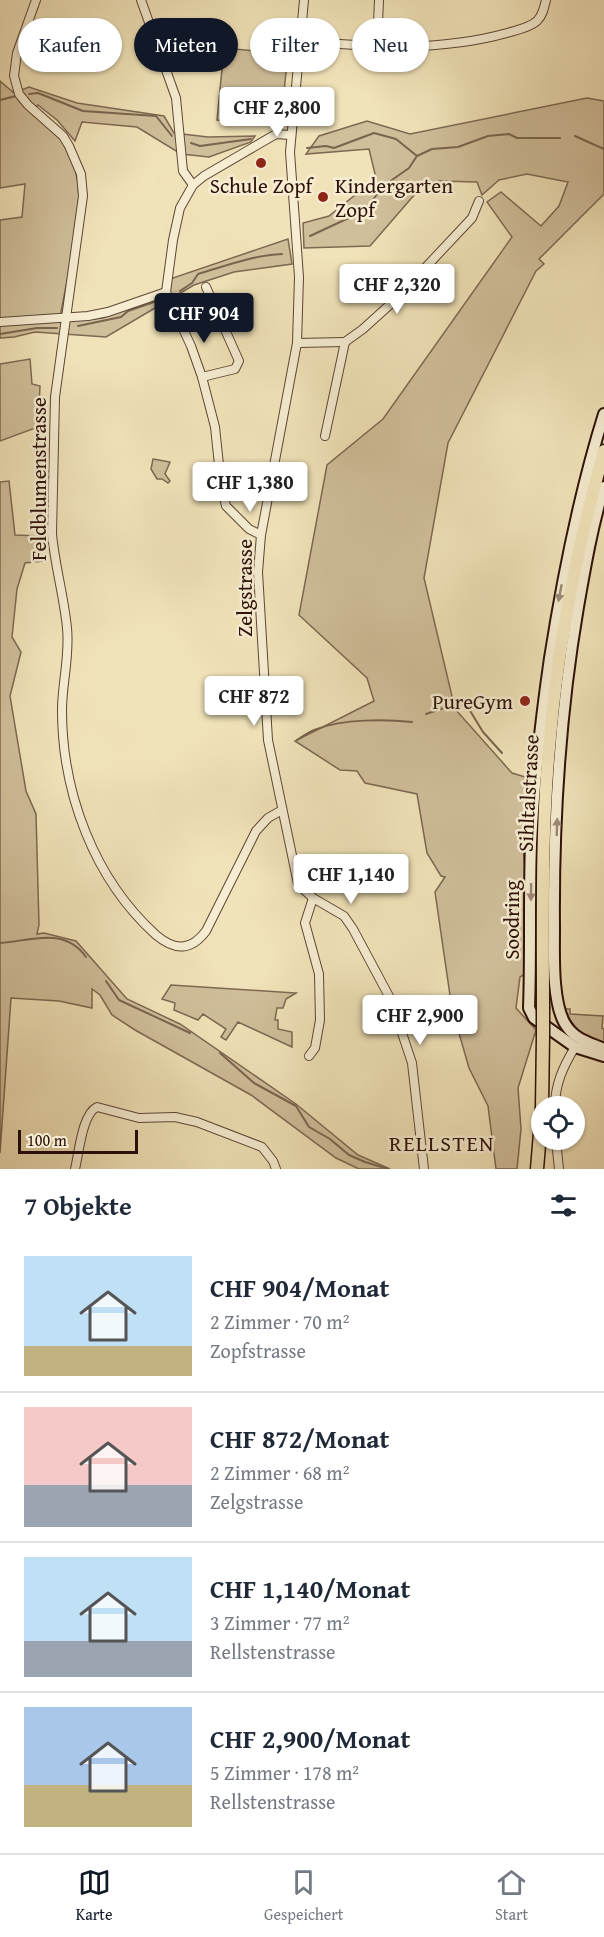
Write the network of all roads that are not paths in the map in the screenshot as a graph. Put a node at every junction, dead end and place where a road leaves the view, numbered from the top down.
1 (36, 0) edge
2 (141, 0) edge
3 (304, 0) edge
4 (379, 0) edge
5 (546, 0) edge
6 (302, 18) edge
7 (378, 18) edge
8 (429, 47) edge
9 (297, 72) edge
10 (290, 135) junction
11 (193, 185) junction
12 (479, 201) dead end
13 (206, 287) dead end
14 (166, 292) junction
15 (65, 318) junction
16 (0, 322) edge
17 (345, 342) junction
18 (297, 343) junction
19 (202, 377) junction
20 (604, 414) edge
21 (325, 436) dead end
22 (604, 451) edge
23 (604, 487) edge
24 (261, 535) junction
25 (282, 810) junction
26 (313, 898) junction
27 (559, 1011) junction
28 (538, 1022) junction
29 (577, 1043) junction
30 (604, 1049) edge
31 (309, 1056) dead end
32 (604, 1056) edge
33 (542, 1096) edge
34 (555, 1096) edge
35 (539, 1150) edge
36 (557, 1150) edge
37 (75, 1169) edge
38 (276, 1169) edge
39 (423, 1169) edge
40 (537, 1169) edge
41 (559, 1169) edge

1 - 15 street, Feldblumenstrasse
2 - 11 street
3 - 6 street, Zelgstrasse
4 - 7 street
5 - 8 street
9 - 10 street, Zelgstrasse
10 - 11 street
10 - 18 street, Zelgstrasse
11 - 14 street
12 - 17 street
13 - 19 street
14 - 15 street
14 - 19 street
15 - 16 street
15 - 25 street, Feldblumenstrasse
17 - 18 street
17 - 21 street
18 - 24 street, Zelgstrasse
19 - 24 street
20 -> 28 street, Soodring
22 - 33 main road, Sihltalstrasse, bridge
27 -> 23 street, Soodring
24 - 25 street, Zelgstrasse
25 - 26 street, Zelgstrasse
26 - 31 street
26 - 39 street
27 - 28 street
27 - 29 street
28 - 29 street
29 - 30 street
29 - 32 street
29 - 34 street
35 - 40 main road, Sihltalstrasse
36 - 41 street
37 - 38 street

